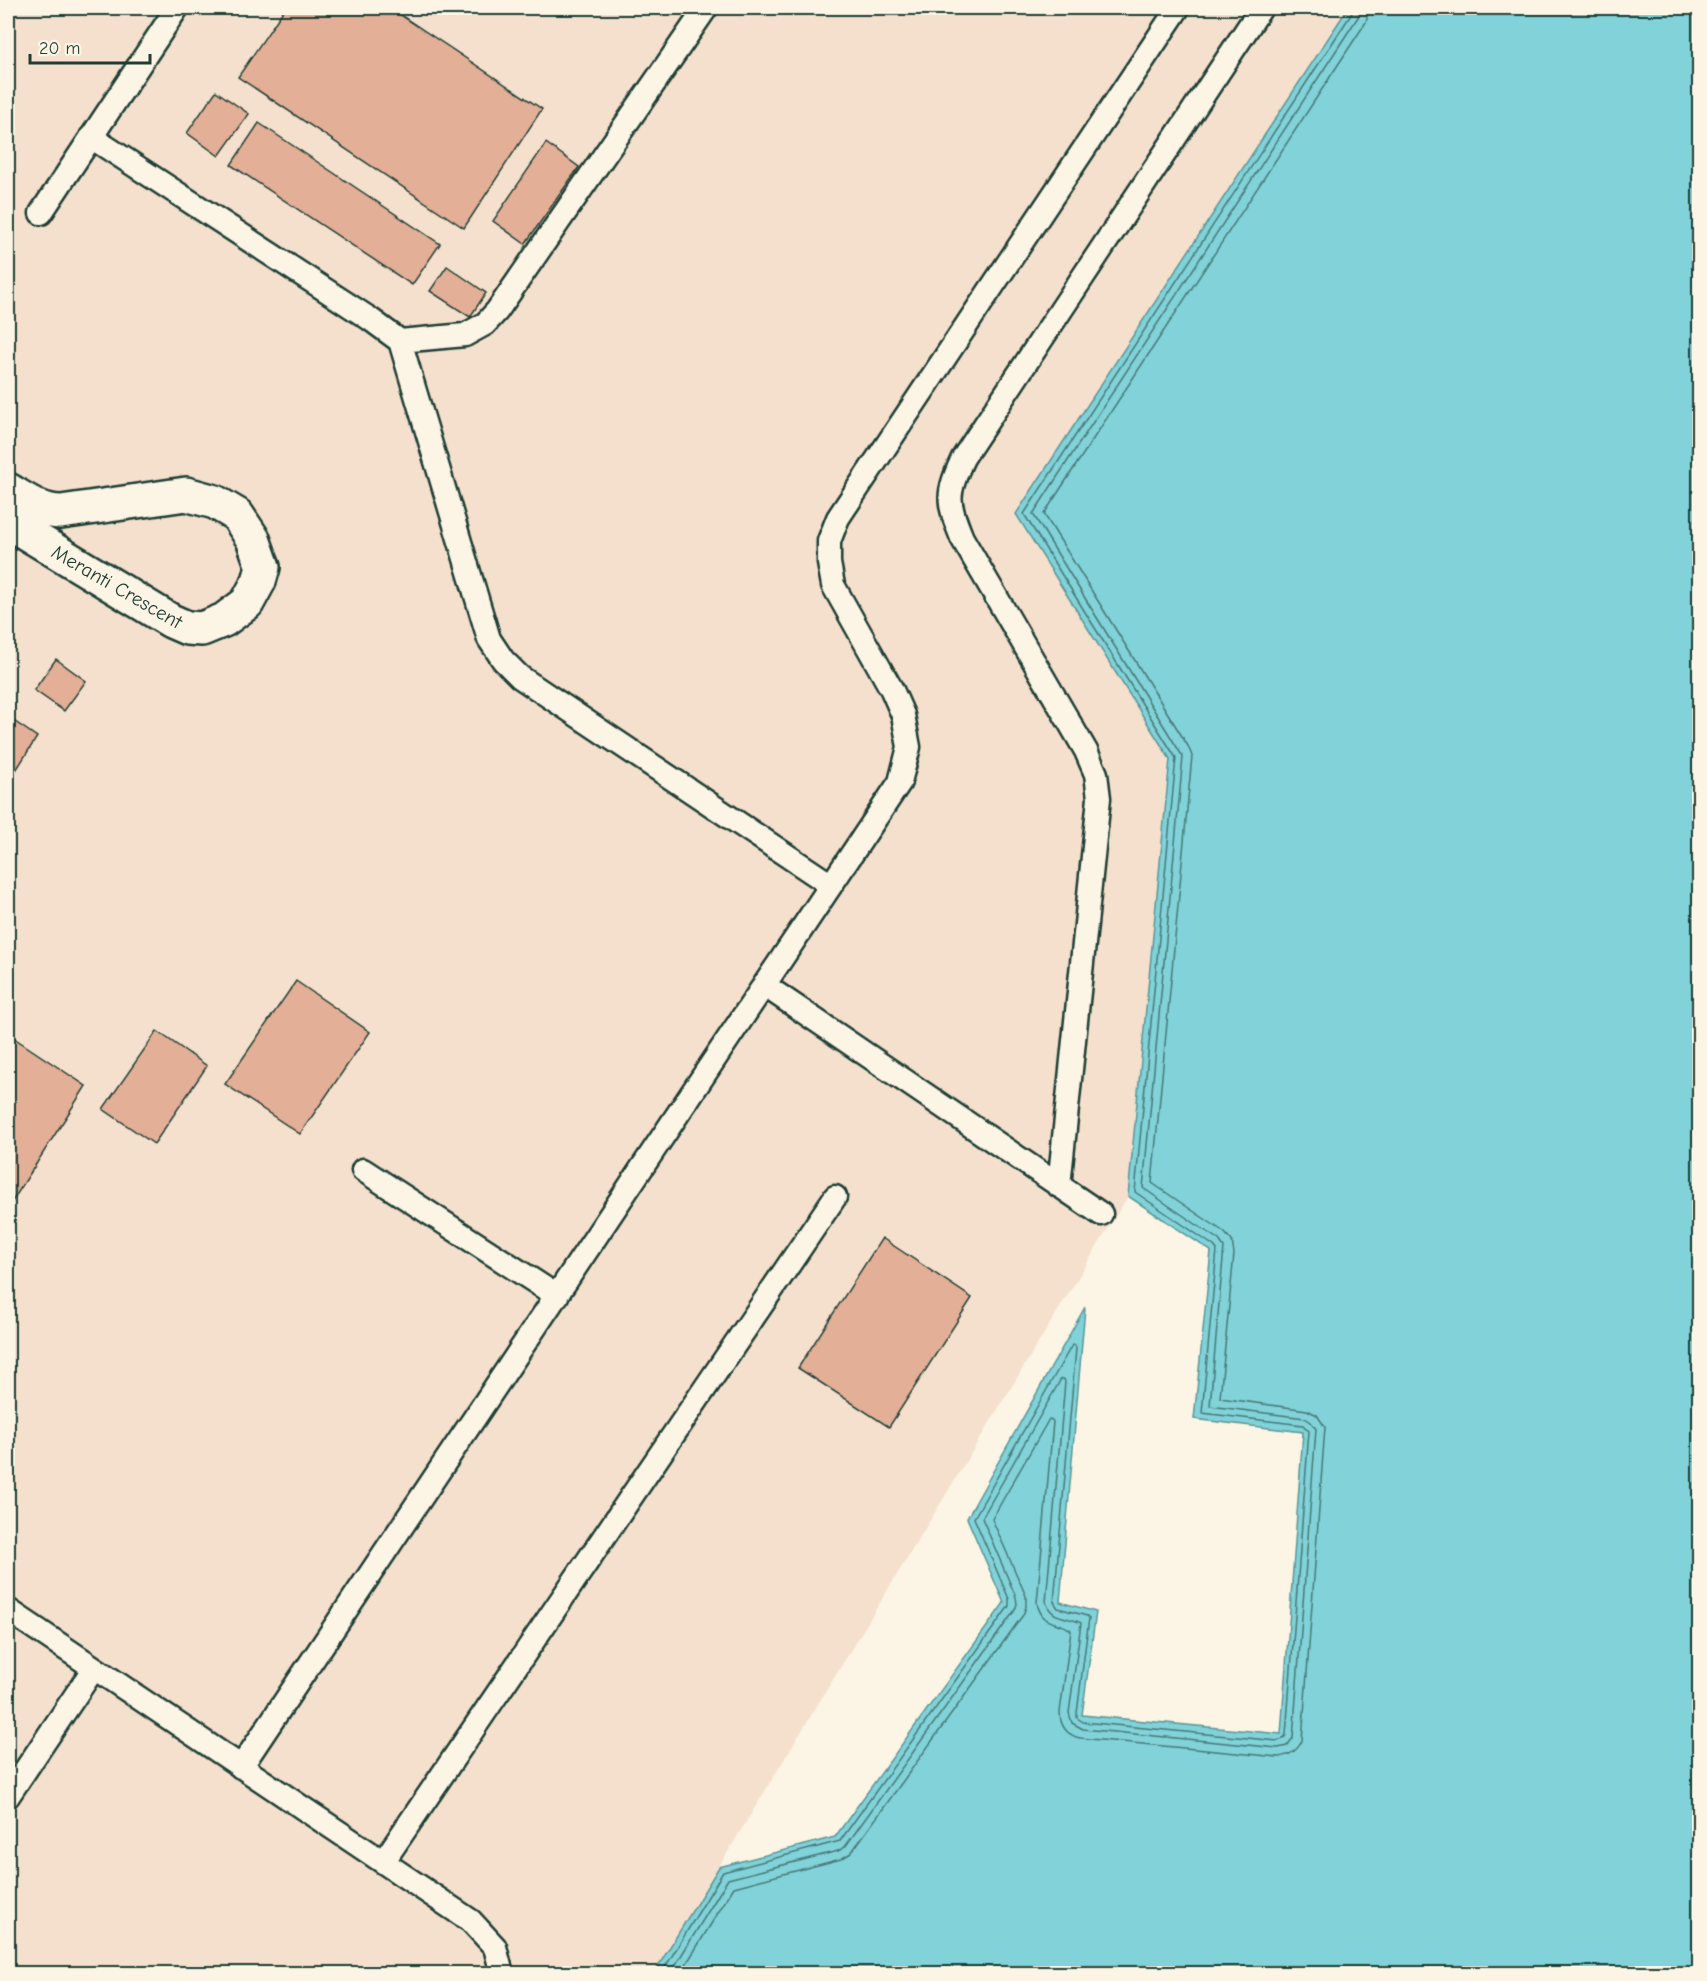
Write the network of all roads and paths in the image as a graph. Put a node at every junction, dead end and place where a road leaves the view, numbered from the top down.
1 (177, 8) edge
2 (706, 8) edge
3 (1178, 8) edge
4 (1262, 8) edge
5 (91, 137) junction
6 (41, 213) dead end
7 (400, 340) junction
8 (8, 490) edge
9 (8, 522) edge
10 (831, 885) junction
11 (764, 985) junction
12 (363, 1170) dead end
13 (1059, 1186) junction
14 (835, 1197) dead end
15 (1101, 1214) dead end
16 (557, 1296) junction
17 (8, 1610) edge
18 (94, 1668) junction
19 (241, 1767) junction
20 (8, 1796) edge
21 (383, 1862) junction
22 (502, 1974) edge

1 - 5 lane
2 - 7 lane
3 - 10 lane
4 - 13 lane
5 - 6 lane
5 - 7 lane
7 - 10 lane
8 - 9 street, Meranti Crescent
10 - 11 lane
11 - 13 lane
11 - 16 lane
12 - 16 lane
13 - 15 lane
14 - 21 lane
16 - 19 lane
17 - 18 lane
18 - 19 lane
18 - 20 lane
19 - 21 lane
21 - 22 lane

